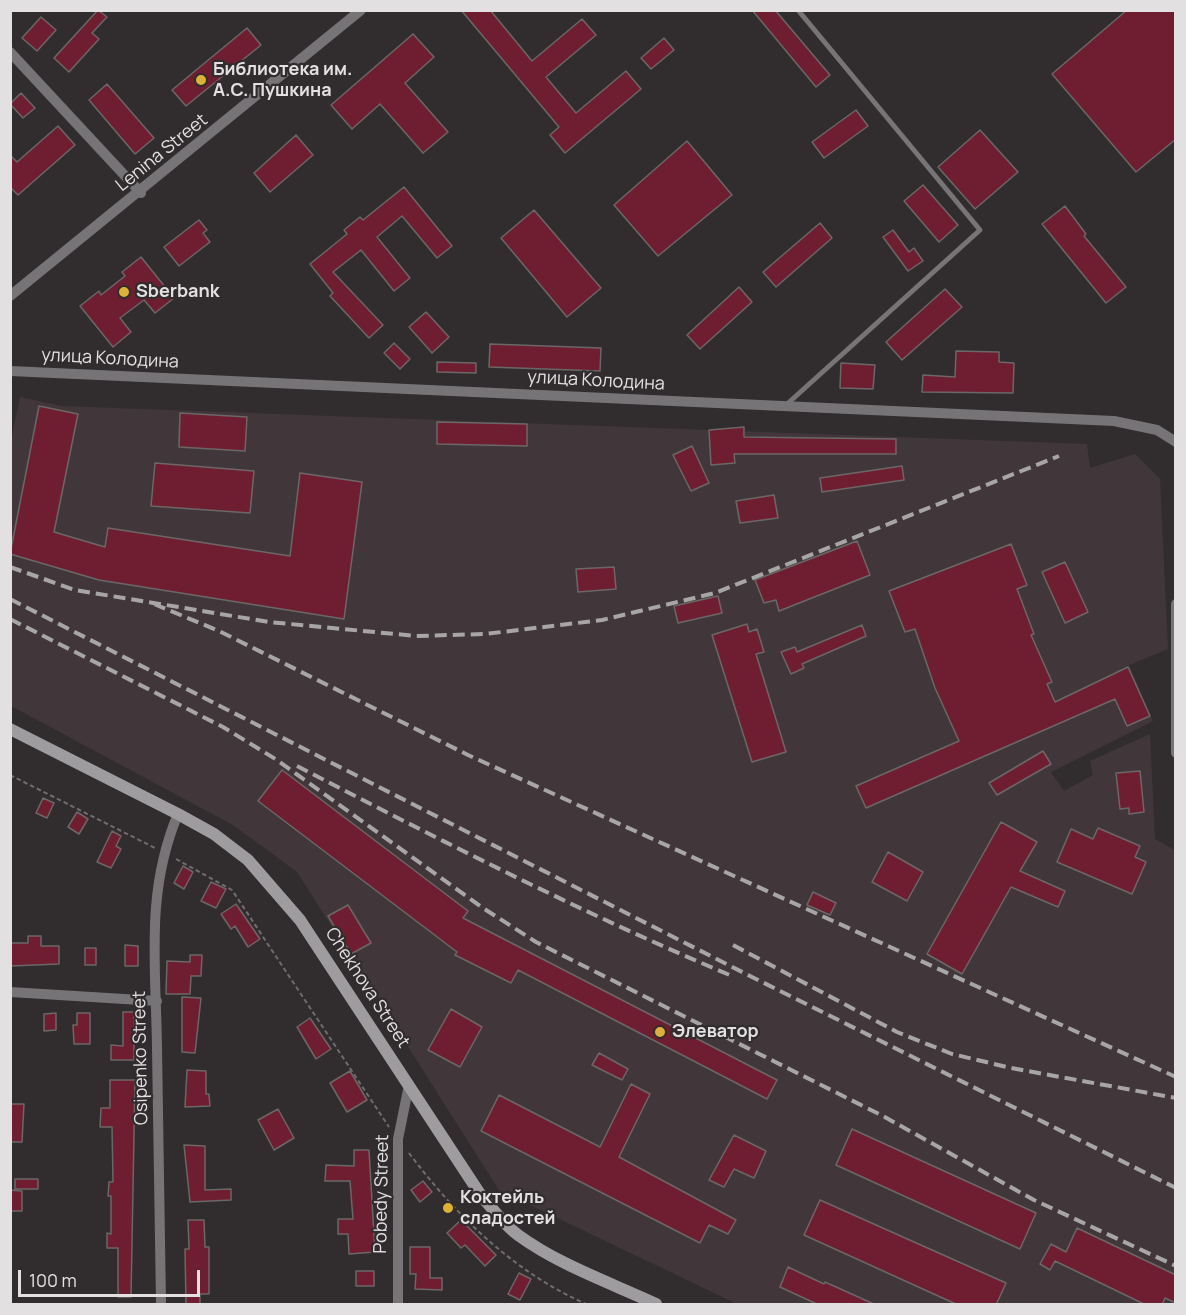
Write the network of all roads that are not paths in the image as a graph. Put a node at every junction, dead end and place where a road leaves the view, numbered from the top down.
1 (798, 10) edge
2 (358, 12) edge
3 (10, 52) edge
4 (141, 193) junction
5 (10, 296) edge
6 (10, 371) edge
7 (785, 406) junction
8 (1176, 442) edge
9 (1176, 604) edge
10 (10, 729) edge
11 (1176, 753) edge
12 (178, 813) junction
13 (10, 992) edge
14 (157, 1001) junction
15 (409, 1085) junction
16 (654, 1304) edge
17 (161, 1305) edge
18 (398, 1305) edge

1 - 7 lane
2 - 4 street, Lenina Street
3 - 4 street
4 - 5 street, Lenina Street
6 - 7 street, улица Колодина
7 - 8 street, улица Колодина
9 - 11 street
10 - 12 main road, Chekhova Street
12 - 14 street, Osipenko Street
12 - 15 main road, Chekhova Street
13 - 14 street
14 - 17 street, Osipenko Street
15 - 16 main road, Chekhova Street
15 - 18 street, Pobedy Street

